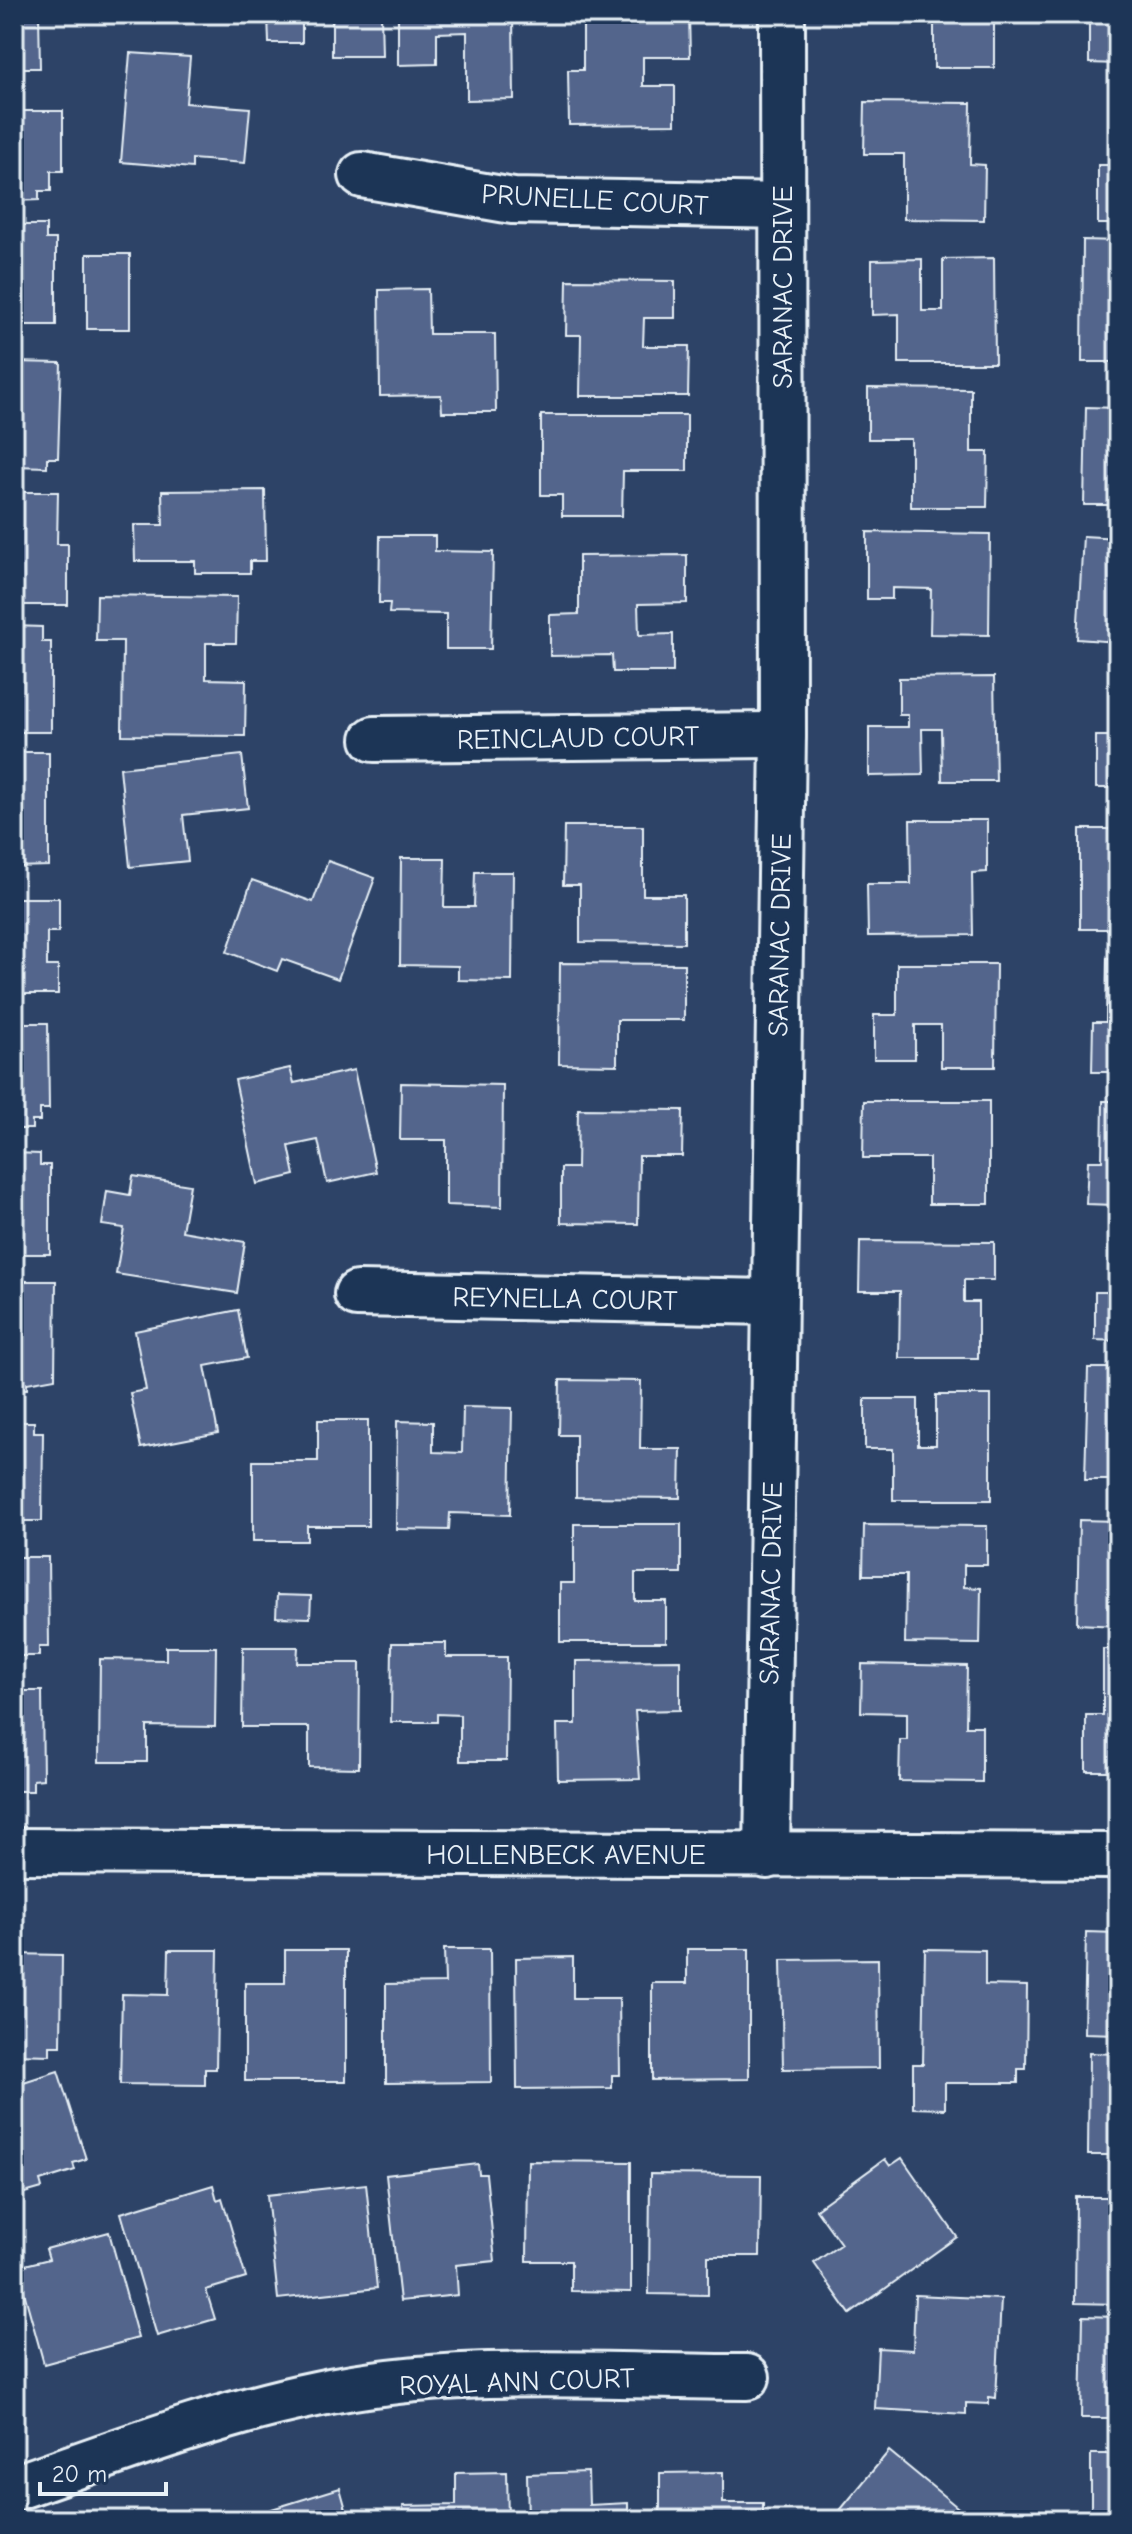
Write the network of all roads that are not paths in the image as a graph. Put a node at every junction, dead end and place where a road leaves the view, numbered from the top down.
1 (782, 14) edge
2 (362, 175) dead end
3 (782, 206) junction
4 (783, 735) junction
5 (374, 739) dead end
6 (357, 1294) dead end
7 (772, 1302) junction
8 (14, 1851) edge
9 (767, 1856) junction
10 (1118, 1856) edge
11 (747, 2377) dead end
12 (14, 2488) edge
13 (14, 2506) edge
14 (20, 2520) edge

1 - 3 street, SARANAC DRIVE
2 - 3 street, PRUNELLE COURT
3 - 4 street, SARANAC DRIVE
4 - 5 street, REINCLAUD COURT
4 - 7 street, SARANAC DRIVE
6 - 7 street, REYNELLA COURT
7 - 9 street, SARANAC DRIVE
8 - 9 street, HOLLENBECK AVENUE
9 - 10 street, HOLLENBECK AVENUE
11 - 12 street, ROYAL ANN COURT
13 - 14 street

